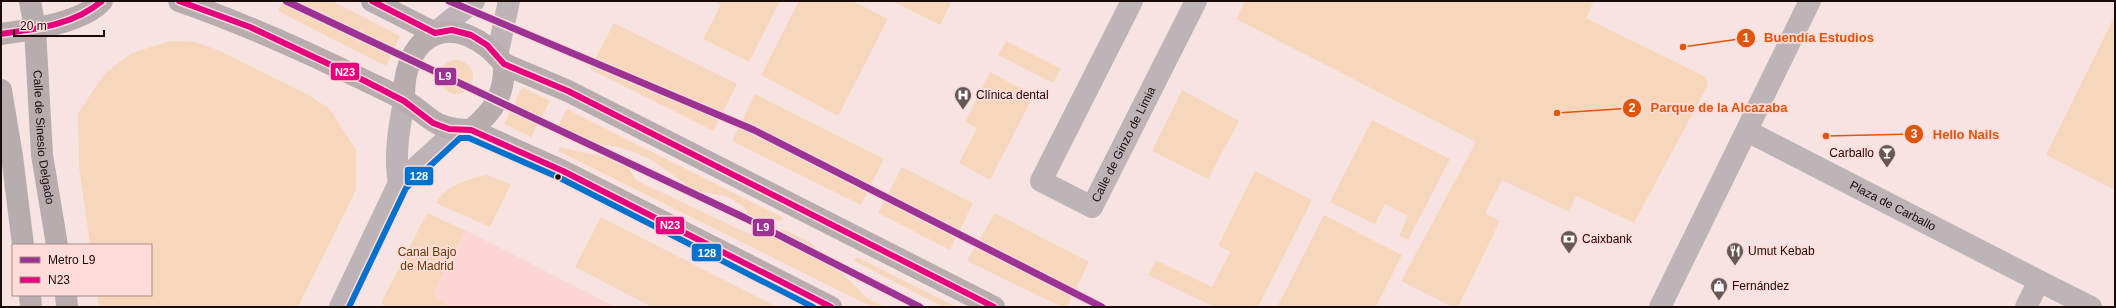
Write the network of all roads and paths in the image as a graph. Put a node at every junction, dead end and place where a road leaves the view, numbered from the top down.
1 (30, 1) edge
2 (102, 1) edge
3 (179, 1) edge
4 (372, 1) edge
5 (474, 1) edge
6 (510, 1) edge
7 (1132, 1) edge
8 (1196, 1) edge
9 (1810, 1) edge
10 (35, 29) junction
11 (435, 33) junction
12 (1, 34) edge
13 (501, 60) junction
14 (1, 90) edge
15 (404, 101) junction
16 (464, 130) junction
17 (1747, 131) junction
18 (399, 184) junction
19 (23, 244) edge
20 (58, 244) edge
21 (2039, 281) junction
22 (30, 296) edge
23 (66, 296) edge
24 (31, 307) edge
25 (67, 307) edge
26 (340, 307) edge
27 (831, 307) edge
28 (994, 307) edge
29 (1660, 307) edge
30 (2026, 307) edge
31 (2091, 307) edge

1 - 10 main road, Calle de Sinesio Delgado
2 - 10 main road
3 - 15 main road
4 - 11 main road
5 - 11 street
6 - 13 street
7 - 8 street, Calle de Ginzo de Limia
9 - 17 street
10 - 12 main road
10 - 20 main road, Calle de Sinesio Delgado
11 - 13 main road
11 - 15 main road
13 - 16 main road
13 - 28 main road
14 - 19 main road
15 - 16 main road
15 - 18 street
16 - 18 street
16 - 27 main road
17 - 21 street, Plaza de Carballo
17 - 29 street
18 - 26 street
21 - 30 street
21 - 31 street, Plaza de Carballo
22 - 24 main road
23 - 25 main road

